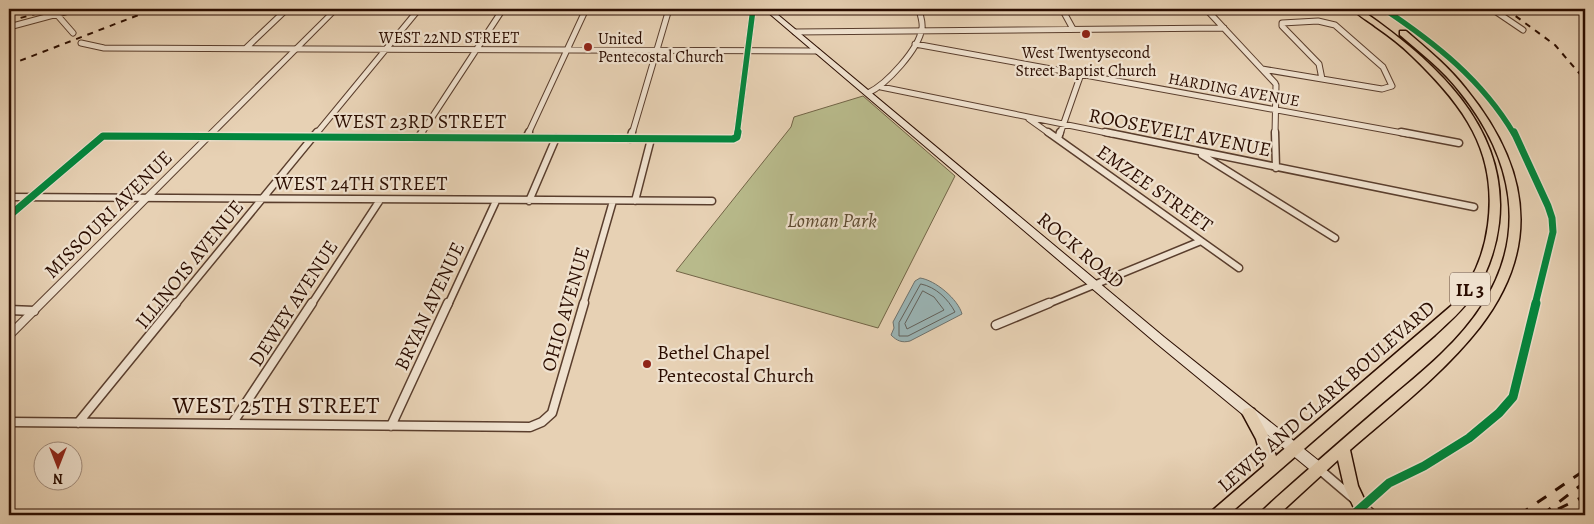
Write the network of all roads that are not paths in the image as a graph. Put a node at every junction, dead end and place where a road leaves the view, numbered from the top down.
1 (52, 9) edge
2 (76, 9) edge
3 (287, 9) edge
4 (336, 9) edge
5 (419, 9) edge
6 (503, 9) edge
7 (586, 9) edge
8 (669, 9) edge
9 (753, 9) edge
10 (768, 9) edge
11 (919, 9) edge
12 (1062, 9) edge
13 (1206, 9) edge
14 (1356, 9) edge
15 (1368, 9) edge
16 (1492, 9) edge
17 (57, 14) junction
18 (9, 28) edge
19 (1224, 28) junction
20 (1073, 29) junction
21 (922, 30) junction
22 (1523, 30) dead end
23 (795, 32) junction
24 (74, 34) dead end
25 (81, 43) dead end
26 (915, 44) junction
27 (246, 48) junction
28 (296, 49) junction
29 (386, 49) junction
30 (476, 50) junction
31 (567, 50) junction
32 (656, 50) junction
33 (748, 51) junction
34 (817, 51) junction
35 (1262, 68) junction
36 (1081, 74) junction
37 (1322, 79) junction
38 (881, 87) junction
39 (868, 93) junction
40 (1274, 109) junction
41 (1027, 117) junction
42 (1063, 125) junction
43 (209, 136) junction
44 (314, 136) junction
45 (418, 137) junction
46 (526, 138) junction
47 (556, 138) junction
48 (630, 139) junction
49 (651, 139) junction
50 (1058, 139) junction
51 (1459, 143) dead end
52 (1198, 152) junction
53 (1276, 168) junction
54 (9, 197) edge
55 (32, 197) junction
56 (147, 198) junction
57 (264, 199) junction
58 (380, 200) junction
59 (496, 200) junction
60 (529, 201) junction
61 (613, 201) junction
62 (635, 201) junction
63 (712, 201) dead end
64 (1474, 207) dead end
65 (9, 216) edge
66 (1335, 238) dead end
67 (1201, 241) junction
68 (1239, 268) dead end
69 (1096, 286) junction
70 (9, 310) edge
71 (34, 311) junction
72 (996, 325) dead end
73 (9, 336) edge
74 (1249, 413) junction
75 (9, 422) edge
76 (78, 423) junction
77 (542, 423) joint
78 (232, 424) junction
79 (391, 426) junction
80 (1344, 448) junction
81 (1295, 450) junction
82 (1272, 468) junction
83 (1319, 469) junction
84 (1359, 503) junction
85 (1218, 515) edge
86 (1268, 515) edge
87 (1373, 515) edge

1 - 17 street
2 - 17 street
3 - 27 street
4 - 28 street, MISSOURI AVENUE
5 - 29 street, ILLINOIS AVENUE
6 - 30 street
7 - 31 street
8 - 32 street
9 - 33 street
10 - 23 main road, ROCK ROAD
11 - 21 street
12 - 20 street
13 - 19 street
14 - 81 highway, LEWIS AND CLARK BOULEVARD / IL 3
15 - 80 highway, IL 3
16 - 22 street
17 - 18 street
17 - 24 street
19 - 20 street
19 - 35 street
20 - 21 street
21 - 23 street
21 - 26 street
23 - 34 main road, ROCK ROAD
25 - 27 street, WEST 22ND STREET
26 - 36 street, HARDING AVENUE
26 - 38 street
27 - 28 street, WEST 22ND STREET
28 - 29 street, WEST 22ND STREET
28 - 43 street, MISSOURI AVENUE
29 - 30 street, WEST 22ND STREET
29 - 44 street, ILLINOIS AVENUE
30 - 31 street, WEST 22ND STREET
30 - 45 street
31 - 32 street, WEST 22ND STREET
31 - 46 street
32 - 33 street, WEST 22ND STREET
32 - 48 street
33 - 34 street, WEST 22ND STREET
33 - 49 street, WEST 23RD STREET
34 - 39 main road, ROCK ROAD
35 - 37 street
35 - 40 street
36 - 40 street, HARDING AVENUE
36 - 42 street
37 - 37 street
38 - 39 street
38 - 41 street, ROOSEVELT AVENUE
39 - 69 main road, ROCK ROAD
40 - 51 street, HARDING AVENUE
40 - 53 street
41 - 42 street, ROOSEVELT AVENUE
41 - 50 street, EMZEE STREET
42 - 50 street
42 - 52 street, ROOSEVELT AVENUE
43 - 44 street, WEST 23RD STREET
43 - 55 street, WEST 23RD STREET
43 - 56 street, MISSOURI AVENUE
44 - 45 street, WEST 23RD STREET
44 - 57 street, ILLINOIS AVENUE
45 - 46 street, WEST 23RD STREET
46 - 47 street, WEST 23RD STREET
47 - 48 street, WEST 23RD STREET
47 - 60 street
48 - 49 street, WEST 23RD STREET
49 - 62 street
50 - 67 street, EMZEE STREET
52 - 53 street, ROOSEVELT AVENUE
52 - 66 street
53 - 64 street, ROOSEVELT AVENUE
54 - 55 street, WEST 24TH STREET
55 - 56 street, WEST 24TH STREET
55 - 65 street
56 - 57 street, WEST 24TH STREET
56 - 71 street, MISSOURI AVENUE
57 - 58 street, WEST 24TH STREET
57 - 76 street, ILLINOIS AVENUE
58 - 59 street, WEST 24TH STREET
58 - 78 street, DEWEY AVENUE
59 - 60 street, WEST 24TH STREET
59 - 79 street, BRYAN AVENUE
60 - 61 street, WEST 24TH STREET
61 - 62 street, WEST 24TH STREET
61 - 77 street, OHIO AVENUE
62 - 63 street, WEST 24TH STREET
67 - 68 street, EMZEE STREET
67 - 69 street
69 - 72 street
69 - 74 main road, ROCK ROAD
70 - 71 street
71 - 73 street, MISSOURI AVENUE
74 - 81 main road, ROCK ROAD
74 - 82 highway
75 - 76 street, WEST 25TH STREET
76 - 78 street, WEST 25TH STREET
77 - 79 street, WEST 25TH STREET
78 - 79 street, WEST 25TH STREET
80 - 83 highway, IL 3
80 - 84 highway
81 - 82 highway, LEWIS AND CLARK BOULEVARD / IL 3
81 - 83 main road, ROCK ROAD
82 - 85 highway, LEWIS AND CLARK BOULEVARD / IL 3
83 - 84 street, ROCK ROAD
83 - 86 highway, IL 3
84 - 87 street, ROCK ROAD

